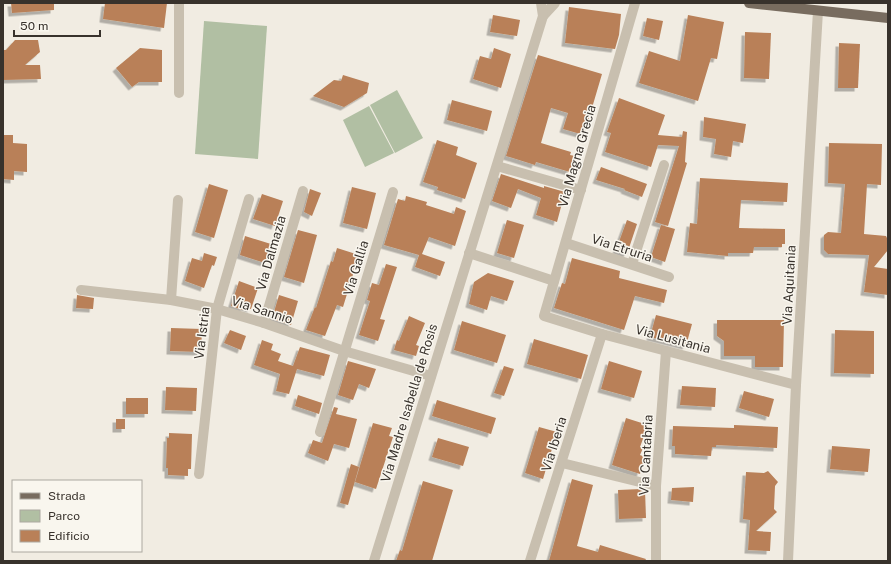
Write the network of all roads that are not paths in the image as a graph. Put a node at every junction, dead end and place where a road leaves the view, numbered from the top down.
1 (179, 3) edge
2 (542, 3) edge
3 (555, 3) edge
4 (634, 3) edge
5 (749, 3) edge
6 (818, 12) junction
7 (543, 16) junction
8 (888, 18) edge
9 (179, 93) dead end
10 (664, 165) dead end
11 (497, 166) junction
12 (581, 190) junction
13 (303, 191) dead end
14 (393, 192) dead end
15 (249, 199) dead end
16 (178, 200) dead end
17 (566, 243) junction
18 (469, 253) junction
19 (632, 264) junction
20 (670, 277) dead end
21 (554, 281) junction
22 (82, 290) dead end
23 (170, 300) junction
24 (217, 309) junction
25 (544, 316) joint
26 (264, 323) junction
27 (602, 334) junction
28 (344, 351) junction
29 (666, 351) junction
30 (431, 376) junction
31 (796, 385) junction
32 (320, 432) dead end
33 (562, 463) junction
34 (199, 474) dead end
35 (656, 486) junction
36 (374, 561) edge
37 (530, 561) edge
38 (656, 561) edge
39 (788, 561) edge

1 - 9 street
2 - 7 street, Via Madre Isabella de Rosis
3 - 7 street, Via Madre Isabella de Rosis
4 - 12 street, Via Magna Grecia
5 - 6 main road
6 - 8 main road
6 - 31 street, Via Aquitania
7 - 11 street, Via Madre Isabella de Rosis
10 - 19 street
11 - 12 street
11 - 18 street, Via Madre Isabella de Rosis
12 - 17 street, Via Magna Grecia
13 - 26 street, Via Dalmazia
14 - 28 street, Via Gallia
15 - 24 street, Via Istria
16 - 23 street
17 - 19 street, Via Etruria
17 - 21 street, Via Magna Grecia
18 - 21 street
18 - 30 street, Via Madre Isabella de Rosis
19 - 20 street, Via Etruria
21 - 25 street, Via Magna Grecia
22 - 23 street, Via Sannio
23 - 24 street, Via Sannio
24 - 26 street, Via Sannio
24 - 34 street, Via Istria
25 - 27 street, Via Lusitania
26 - 28 street, Via Sannio
27 - 29 street, Via Lusitania
27 - 33 street, Via Iberia
28 - 30 street, Via Sannio
28 - 32 street
29 - 31 street, Via Lusitania
29 - 35 street, Via Cantabria
30 - 36 street, Via Madre Isabella de Rosis
31 - 39 street, Via Aquitania
33 - 35 street
33 - 37 street, Via Iberia
35 - 38 street, Via Cantabria

